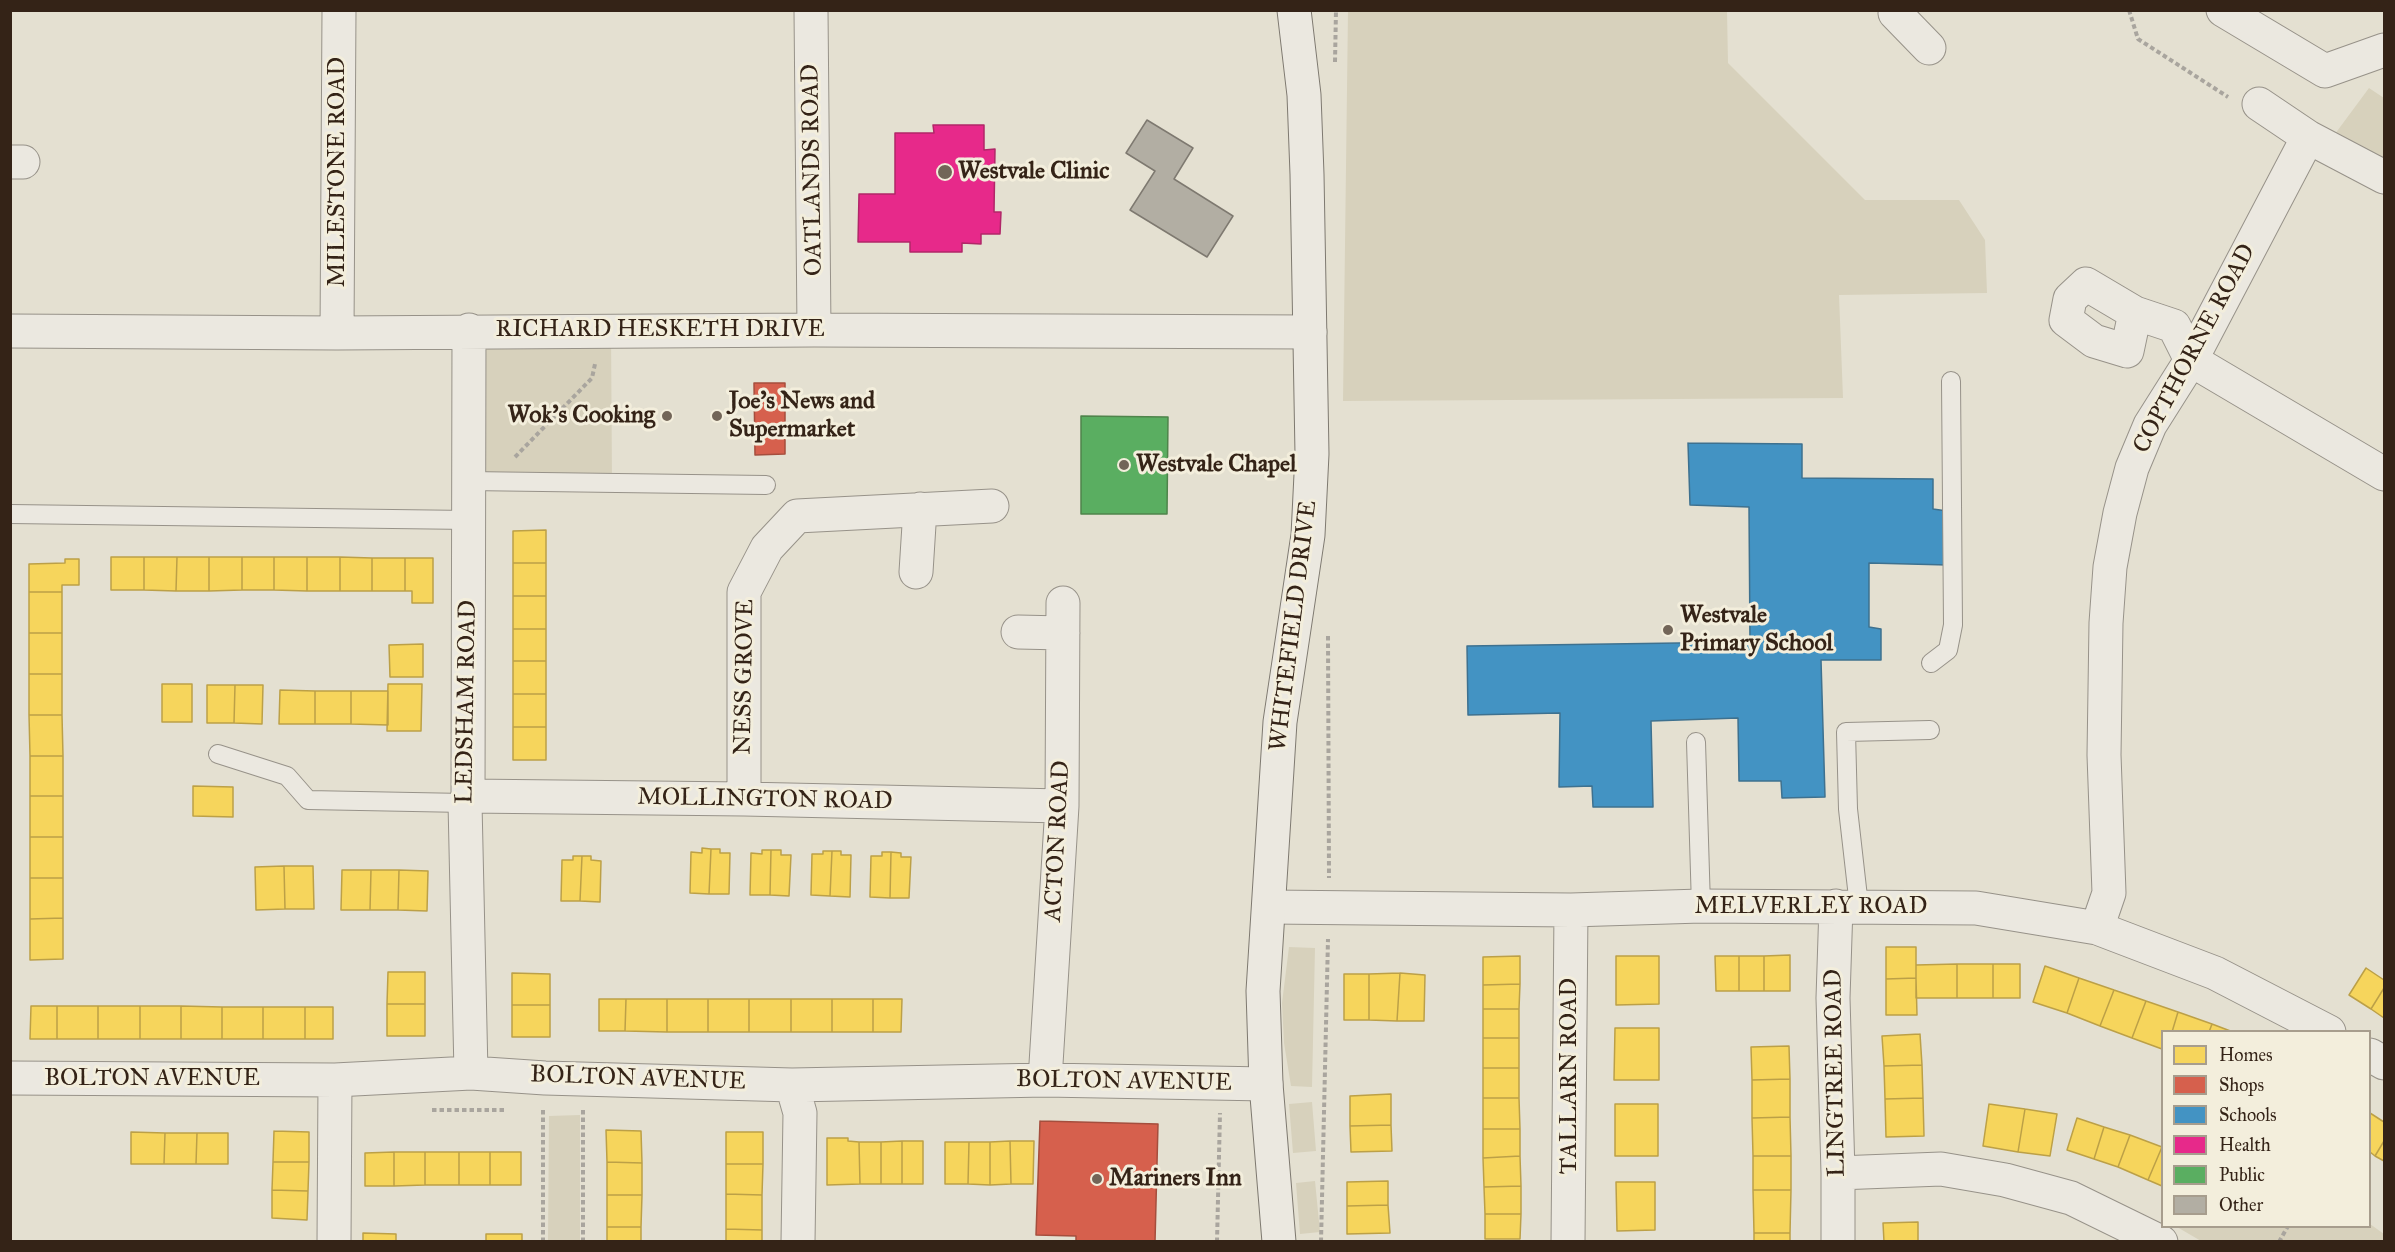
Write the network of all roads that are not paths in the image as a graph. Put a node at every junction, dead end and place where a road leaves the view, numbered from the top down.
1 (339, 10) edge
2 (811, 10) edge
3 (1294, 10) edge
4 (2223, 10) edge
5 (1896, 11) edge
6 (1929, 48) dead end
7 (2385, 50) edge
8 (2259, 104) road end
9 (2308, 137) junction
10 (2385, 177) edge
11 (2135, 313) dead end
12 (10, 330) edge
13 (469, 330) junction
14 (814, 330) junction
15 (1310, 332) junction
16 (337, 333) junction
17 (2191, 360) junction
18 (1951, 381) dead end
19 (2385, 474) edge
20 (480, 481) junction
21 (766, 485) dead end
22 (992, 506) dead end
23 (920, 509) junction
24 (10, 514) edge
25 (469, 520) junction
26 (916, 572) dead end
27 (1018, 632) dead end
28 (1932, 663) dead end
29 (1930, 730) dead end
30 (1696, 742) dead end
31 (218, 754) dead end
32 (744, 799) junction
33 (467, 800) junction
34 (1062, 806) junction
35 (1701, 906) junction
36 (1847, 906) junction
37 (1269, 907) junction
38 (1571, 910) junction
39 (2097, 928) junction
40 (2325, 1030) edge
41 (2371, 1056) edge
42 (2385, 1063) edge
43 (471, 1073) junction
44 (10, 1078) edge
45 (335, 1080) junction
46 (1045, 1080) junction
47 (1266, 1084) junction
48 (792, 1085) junction
49 (1838, 1173) junction
50 (334, 1242) edge
51 (798, 1242) edge
52 (1280, 1242) edge
53 (1568, 1242) edge
54 (1838, 1242) edge
55 (2161, 1242) edge

1 - 16 street, MILESTONE ROAD
2 - 14 street, OATLANDS ROAD
3 - 15 street, WHITEFIELD DRIVE
4 - 7 street
5 - 6 street
8 - 9 street
9 - 10 street
9 - 17 street, COPTHORNE ROAD
11 - 17 street
12 - 16 street, RICHARD HESKETH DRIVE
13 - 14 street, RICHARD HESKETH DRIVE
13 - 16 street, RICHARD HESKETH DRIVE
13 - 20 street, LEDSHAM ROAD
14 - 15 street, RICHARD HESKETH DRIVE
15 - 37 street, WHITEFIELD DRIVE
17 - 19 street
17 - 39 street, COPTHORNE ROAD
18 - 28 lane
20 - 21 lane
20 - 25 street, LEDSHAM ROAD
22 - 23 street, NESS GROVE
23 - 26 street
23 - 32 street, NESS GROVE
24 - 25 lane
25 - 33 street, LEDSHAM ROAD
27 - 34 street, ACTON ROAD
29 - 36 lane
30 - 35 lane
31 - 33 lane
32 - 33 street, MOLLINGTON ROAD
32 - 34 street, MOLLINGTON ROAD
33 - 43 street, LEDSHAM ROAD
34 - 46 street, ACTON ROAD
35 - 36 street, MELVERLEY ROAD
35 - 38 street, MELVERLEY ROAD
36 - 39 street, MELVERLEY ROAD
36 - 49 street, LINGTREE ROAD
37 - 38 street, MELVERLEY ROAD
37 - 47 street, WHITEFIELD DRIVE
38 - 53 street, TALLARN ROAD
39 - 40 street, MELVERLEY ROAD
41 - 42 street
43 - 45 street, BOLTON AVENUE
43 - 48 street, BOLTON AVENUE
44 - 45 street, BOLTON AVENUE
45 - 50 street
46 - 47 street, BOLTON AVENUE
46 - 48 street, BOLTON AVENUE
47 - 52 street, WHITEFIELD DRIVE
48 - 51 street
49 - 54 street, LINGTREE ROAD
49 - 55 street

